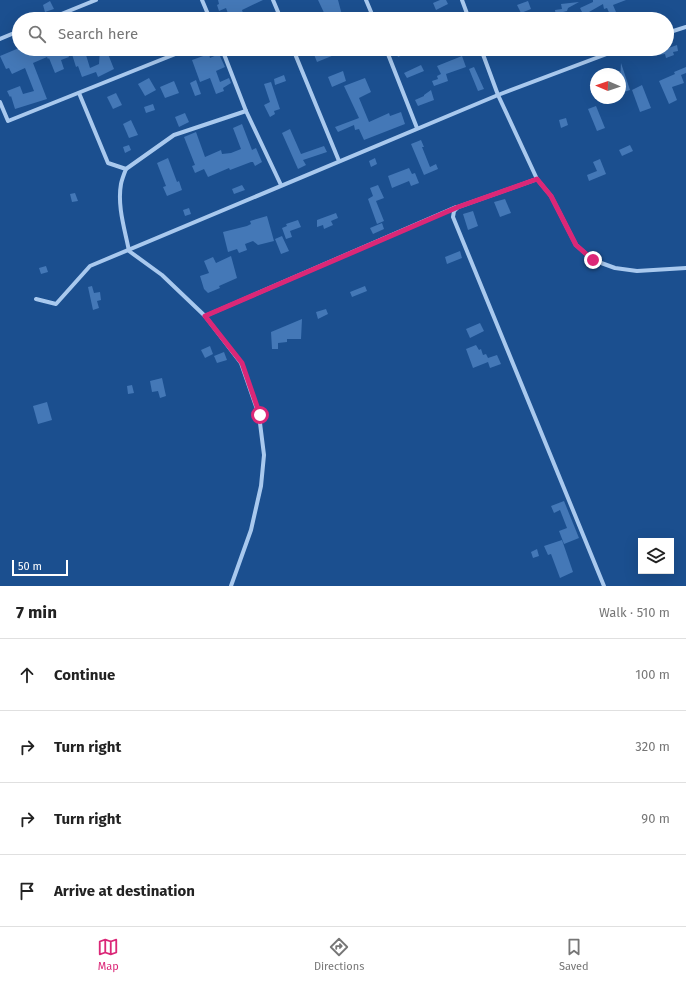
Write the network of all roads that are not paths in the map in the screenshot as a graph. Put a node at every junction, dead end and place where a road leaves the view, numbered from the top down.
1 (96, 0) edge
2 (202, 0) edge
3 (273, 0) edge
4 (366, 0) edge
5 (462, 0) edge
6 (66, 12) edge
7 (207, 12) edge
8 (278, 12) edge
9 (371, 12) edge
10 (466, 12) edge
11 (686, 27) edge
12 (674, 31) edge
13 (12, 34) edge
14 (0, 39) edge
15 (171, 56) edge
16 (225, 56) edge
17 (296, 56) edge
18 (389, 56) edge
19 (484, 56) edge
20 (601, 56) edge
21 (79, 93) junction
22 (498, 95) junction
23 (0, 102) edge
24 (246, 111) junction
25 (417, 128) junction
26 (339, 161) junction
27 (126, 169) junction
28 (537, 179) junction
29 (281, 185) junction
30 (458, 207) junction
31 (129, 251) junction
32 (686, 268) edge
33 (36, 299) dead end
34 (205, 316) junction
35 (231, 586) edge
36 (604, 586) edge

1 - 6 street
2 - 7 street
3 - 8 street
4 - 9 street
5 - 10 street
11 - 12 street
13 - 14 street
15 - 21 street
16 - 24 street
17 - 26 street
18 - 25 street
19 - 22 street
20 - 22 street
21 - 23 street
21 - 27 street
22 - 25 street
22 - 28 street
24 - 27 street
24 - 29 street
25 - 26 street
26 - 29 street
27 - 31 street
28 - 30 street
28 - 32 street
29 - 31 street
30 - 34 street
30 - 36 street
31 - 33 street
31 - 34 street
34 - 35 street

